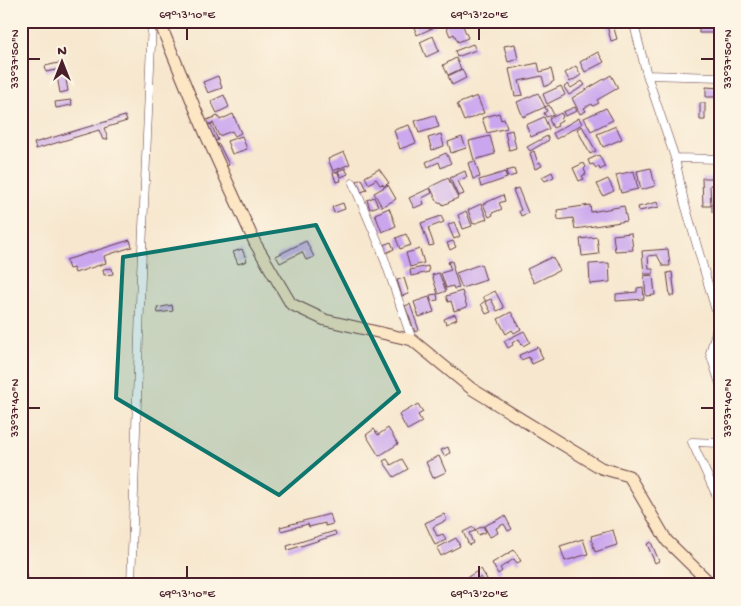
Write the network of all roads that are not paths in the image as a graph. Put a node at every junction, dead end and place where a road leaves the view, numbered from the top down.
1 (152, 21) edge
2 (159, 21) edge
3 (633, 21) edge
4 (647, 75) junction
5 (720, 77) edge
6 (675, 158) junction
7 (720, 160) edge
8 (353, 183) dead end
9 (719, 323) edge
10 (412, 340) junction
11 (720, 384) edge
12 (720, 443) edge
13 (720, 503) edge
14 (131, 585) edge
15 (712, 585) edge

1 - 14 street
2 - 10 street
3 - 4 street
4 - 5 street
4 - 6 street
6 - 7 street
6 - 9 street
8 - 10 street
9 - 11 street
10 - 15 street
12 - 13 street

